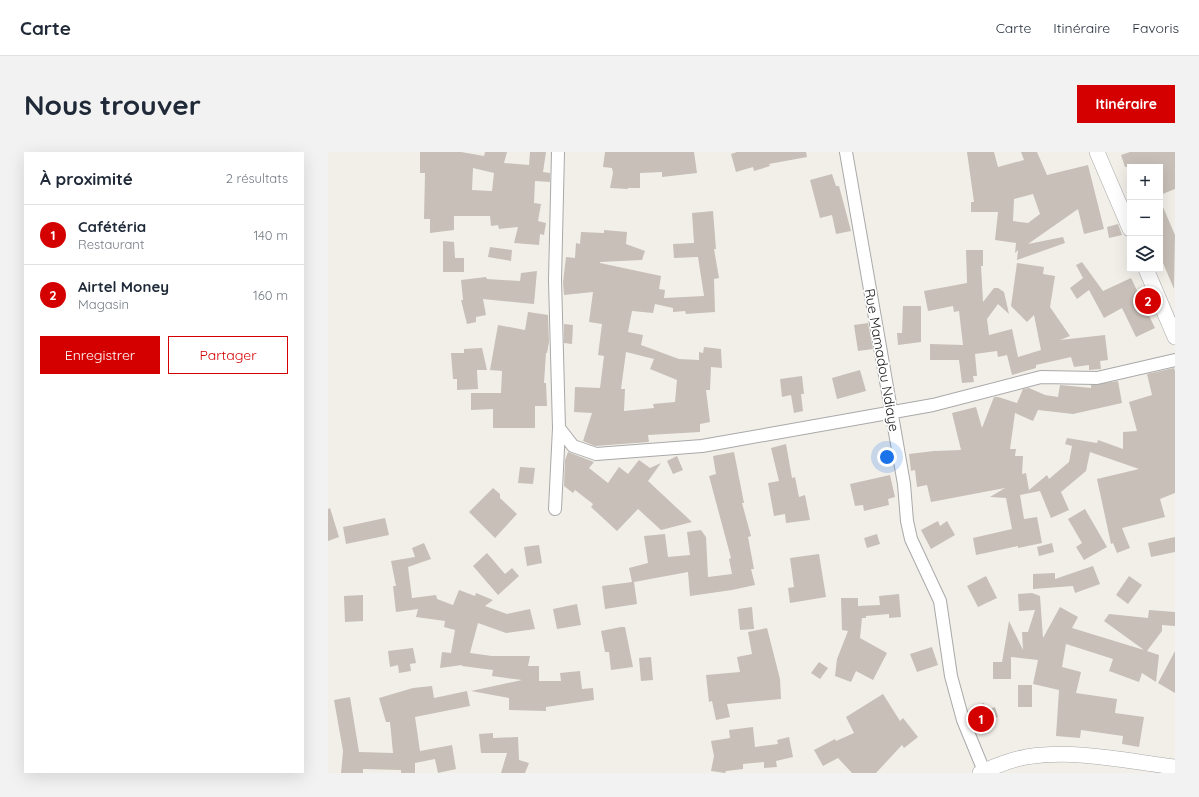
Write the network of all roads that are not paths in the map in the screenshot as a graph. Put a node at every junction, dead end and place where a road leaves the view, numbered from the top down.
1 (558, 152) edge
2 (846, 152) edge
3 (1097, 152) edge
4 (1127, 222) edge
5 (1147, 272) edge
6 (1175, 337) edge
7 (1175, 360) edge
8 (891, 412) junction
9 (559, 428) junction
10 (555, 509) dead end
11 (1175, 767) edge
12 (982, 772) edge

1 - 9 street
2 - 8 street, Rue Mamadou Ndiaye
3 - 4 street
5 - 6 street
7 - 8 street
8 - 9 street
8 - 12 street, Rue Mamadou Ndiaye
9 - 10 street
11 - 12 street

